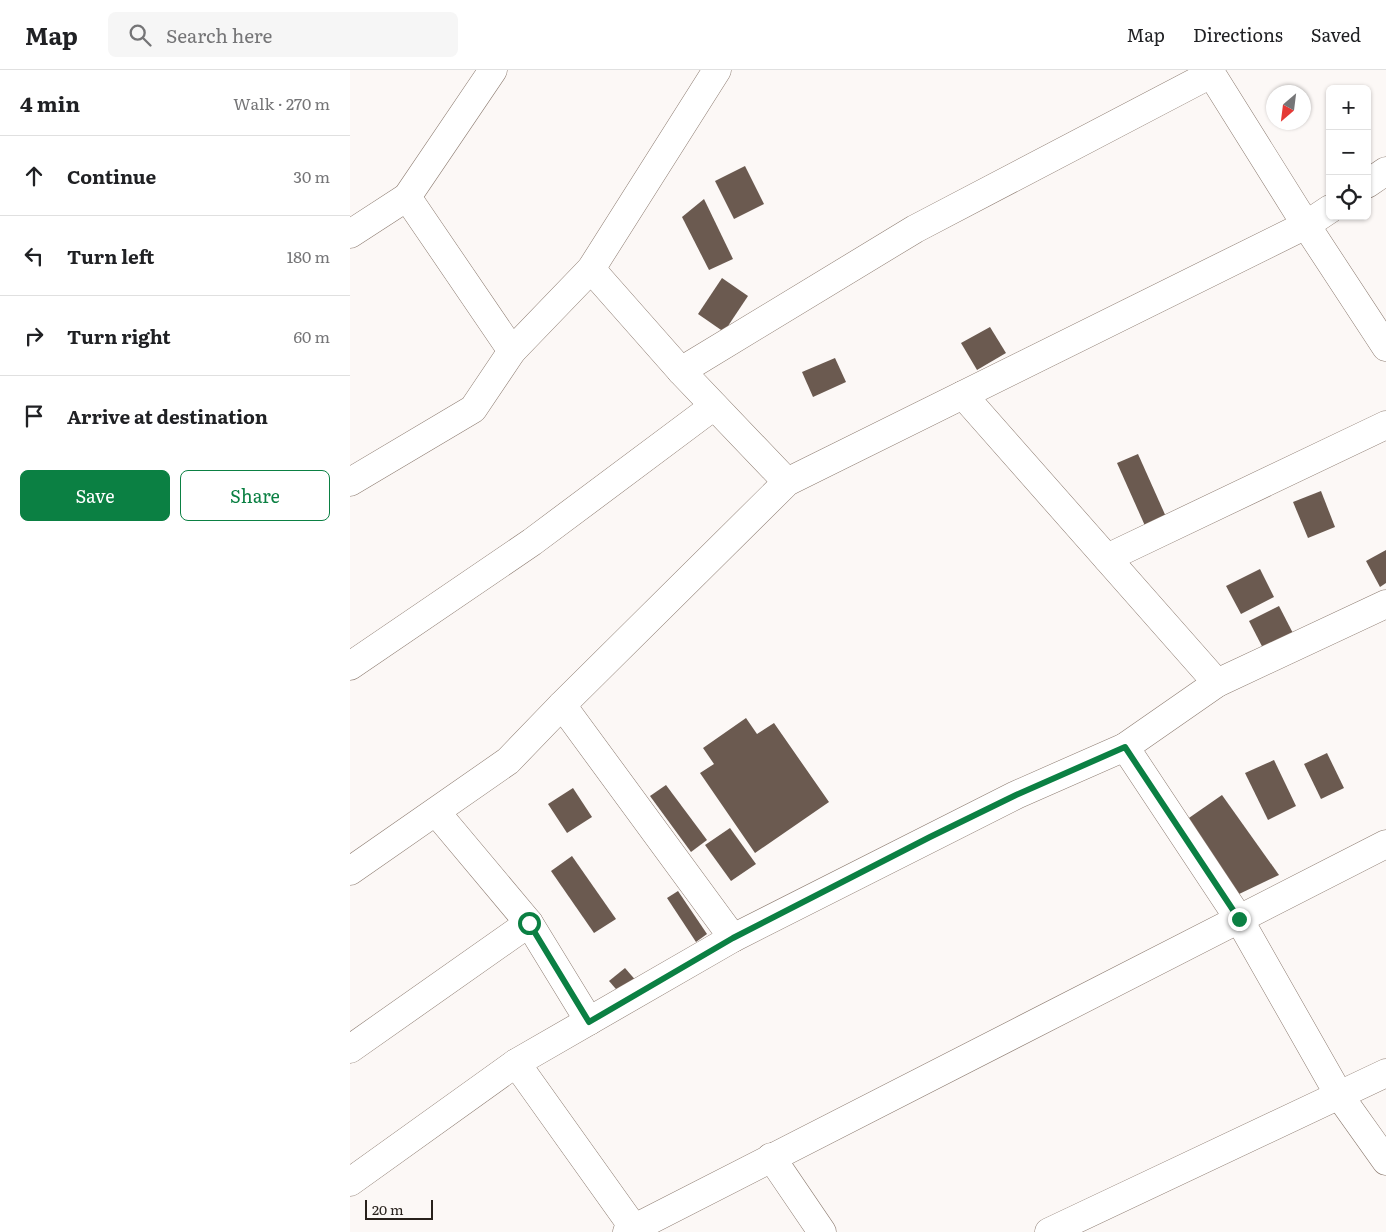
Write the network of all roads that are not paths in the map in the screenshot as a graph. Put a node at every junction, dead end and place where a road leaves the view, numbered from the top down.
1 (493, 70) edge
2 (719, 72) edge
3 (1210, 72) edge
4 (1386, 171) edge
5 (1371, 181) edge
6 (407, 196) junction
7 (1326, 212) edge
8 (1306, 225) junction
9 (350, 234) edge
10 (591, 269) junction
11 (1386, 346) edge
12 (512, 351) junction
13 (681, 371) junction
14 (963, 395) junction
15 (714, 406) junction
16 (1386, 425) edge
17 (350, 482) edge
18 (787, 482) junction
19 (1107, 558) junction
20 (1386, 604) edge
21 (350, 666) edge
22 (1217, 683) junction
23 (562, 705) junction
24 (1125, 747) junction
25 (436, 812) junction
26 (1386, 844) edge
27 (350, 872) edge
28 (1239, 919) junction
29 (529, 923) junction
30 (733, 938) junction
31 (589, 1022) junction
32 (350, 1049) edge
33 (516, 1063) junction
34 (1386, 1073) edge
35 (1339, 1095) junction
36 (771, 1157) junction
37 (1386, 1161) edge
38 (350, 1182) edge
39 (630, 1230) edge
40 (822, 1232) edge
41 (1049, 1232) edge

1 - 6 street
2 - 10 street
3 - 8 street
3 - 13 street
4 - 5 street
6 - 9 street
6 - 12 street
7 - 8 street
8 - 11 street
8 - 14 street
10 - 12 street
10 - 13 street
12 - 17 street
13 - 15 street
14 - 18 street
14 - 19 street
15 - 18 street
15 - 21 street
16 - 19 street
18 - 23 street
19 - 22 street
20 - 22 street
22 - 24 street
23 - 25 street
23 - 30 street
24 - 28 street
24 - 30 street
25 - 27 street
25 - 29 street
26 - 28 street
28 - 35 street
28 - 36 street
29 - 31 street
29 - 32 street
30 - 31 street
31 - 33 street
33 - 38 street
33 - 39 street
34 - 35 street
35 - 37 street
35 - 41 street
36 - 39 street
36 - 40 street

